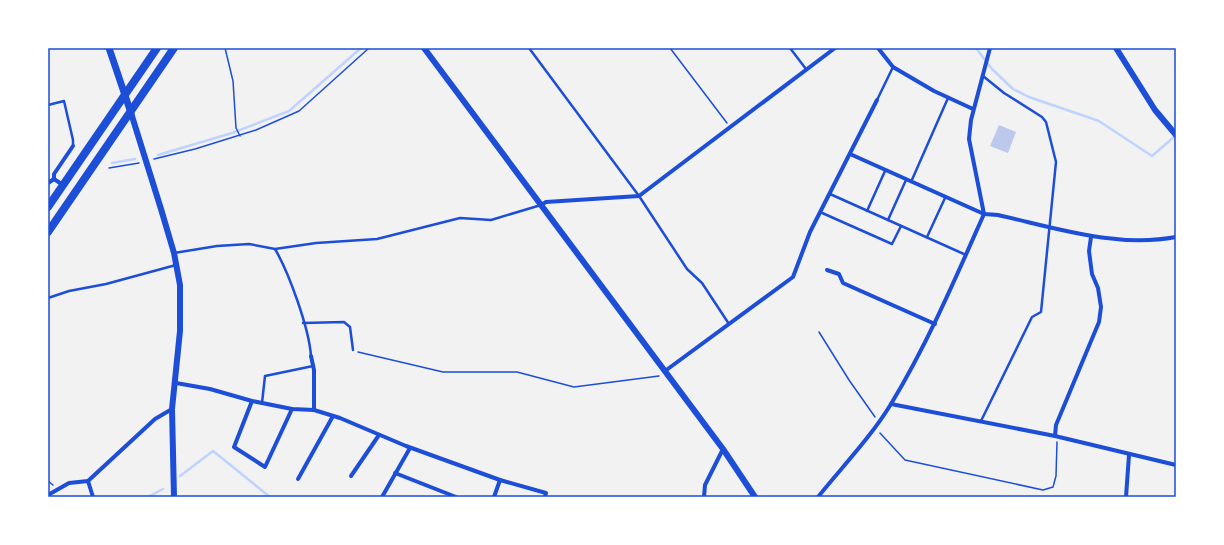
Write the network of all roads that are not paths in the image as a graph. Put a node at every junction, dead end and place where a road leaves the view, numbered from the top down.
1 (110, 48) edge
2 (157, 48) edge
3 (174, 48) edge
4 (424, 48) edge
5 (529, 48) edge
6 (790, 48) edge
7 (835, 48) edge
8 (878, 48) edge
9 (1116, 48) edge
10 (988, 49) edge
11 (892, 67) junction
12 (806, 69) junction
13 (982, 76) junction
14 (125, 94) junction
15 (948, 98) junction
16 (877, 100) joint
17 (48, 105) edge
18 (973, 109) junction
19 (131, 112) junction
20 (1176, 134) edge
21 (72, 146) joint
22 (850, 154) junction
23 (885, 171) junction
24 (54, 178) junction
25 (906, 180) junction
26 (48, 183) edge
27 (911, 183) junction
28 (63, 185) junction
29 (830, 194) junction
30 (639, 196) junction
31 (945, 198) junction
32 (541, 205) junction
33 (48, 207) edge
34 (867, 211) junction
35 (820, 212) junction
36 (984, 214) junction
37 (888, 220) junction
38 (901, 226) junction
39 (1049, 226) junction
40 (48, 232) edge
41 (927, 237) junction
42 (1091, 237) junction
43 (1176, 237) edge
44 (275, 249) junction
45 (174, 253) junction
46 (966, 255) junction
47 (176, 265) junction
48 (827, 270) dead end
49 (48, 298) edge
50 (303, 323) junction
51 (730, 324) junction
52 (935, 324) junction
53 (353, 350) road end
54 (311, 356) joint
55 (313, 366) junction
56 (665, 371) junction
57 (176, 384) junction
58 (252, 401) junction
59 (262, 403) junction
60 (891, 404) junction
61 (172, 409) junction
62 (292, 409) junction
63 (314, 410) junction
64 (333, 416) junction
65 (981, 422) junction
66 (379, 435) junction
67 (1056, 436) junction
68 (410, 448) junction
69 (723, 449) junction
70 (1129, 455) junction
71 (1176, 464) edge
72 (395, 473) junction
73 (351, 476) dead end
74 (298, 479) dead end
75 (500, 480) junction
76 (88, 481) junction
77 (48, 495) edge
78 (92, 496) edge
79 (174, 497) edge
80 (382, 497) edge
81 (456, 497) edge
82 (494, 497) edge
83 (545, 497) edge
84 (704, 497) edge
85 (755, 497) edge
86 (818, 497) edge
87 (1126, 497) edge

1 - 14 main road
2 - 14 highway
3 - 19 highway
4 - 32 street
5 - 30 lane
6 - 12 lane
7 - 12 street
8 - 11 street
9 - 20 street
10 - 13 street
11 - 15 street
11 - 16 lane
12 - 30 street
13 - 18 street
13 - 39 lane
14 - 19 main road
14 - 28 highway
15 - 18 street
15 - 27 lane
16 - 22 street
17 - 21 lane
18 - 36 street
19 - 40 highway
19 - 45 street
21 - 24 street
22 - 23 street
22 - 29 street
23 - 25 street
23 - 34 lane
24 - 26 street
24 - 28 street
25 - 27 street
25 - 37 lane
27 - 31 street
28 - 33 highway
29 - 34 lane
29 - 35 street
30 - 32 street
30 - 51 lane
31 - 36 street
31 - 41 lane
32 - 44 lane
32 - 56 street
34 - 37 lane
35 - 38 lane
35 - 51 street
36 - 39 street
36 - 46 street
37 - 38 lane
38 - 41 lane
39 - 42 street
39 - 65 lane
41 - 46 lane
42 - 43 street
42 - 67 street
44 - 45 lane
44 - 50 lane
45 - 47 street
46 - 52 street
47 - 49 lane
47 - 57 street
48 - 52 street
50 - 53 lane
50 - 54 lane
51 - 56 street
52 - 60 street
54 - 55 street
55 - 59 lane
55 - 63 street
56 - 69 street
57 - 58 street
57 - 61 street
58 - 59 street
58 - 62 street
59 - 62 street
60 - 65 street
60 - 86 street
61 - 76 street
61 - 79 street
62 - 63 street
63 - 64 street
64 - 66 street
64 - 74 street
65 - 67 street
66 - 68 street
66 - 73 street
67 - 70 street
68 - 72 street
68 - 75 street
69 - 84 street
69 - 85 street
70 - 71 street
70 - 87 street
72 - 80 street
72 - 81 street
75 - 82 street
75 - 83 street
76 - 77 street
76 - 78 street

